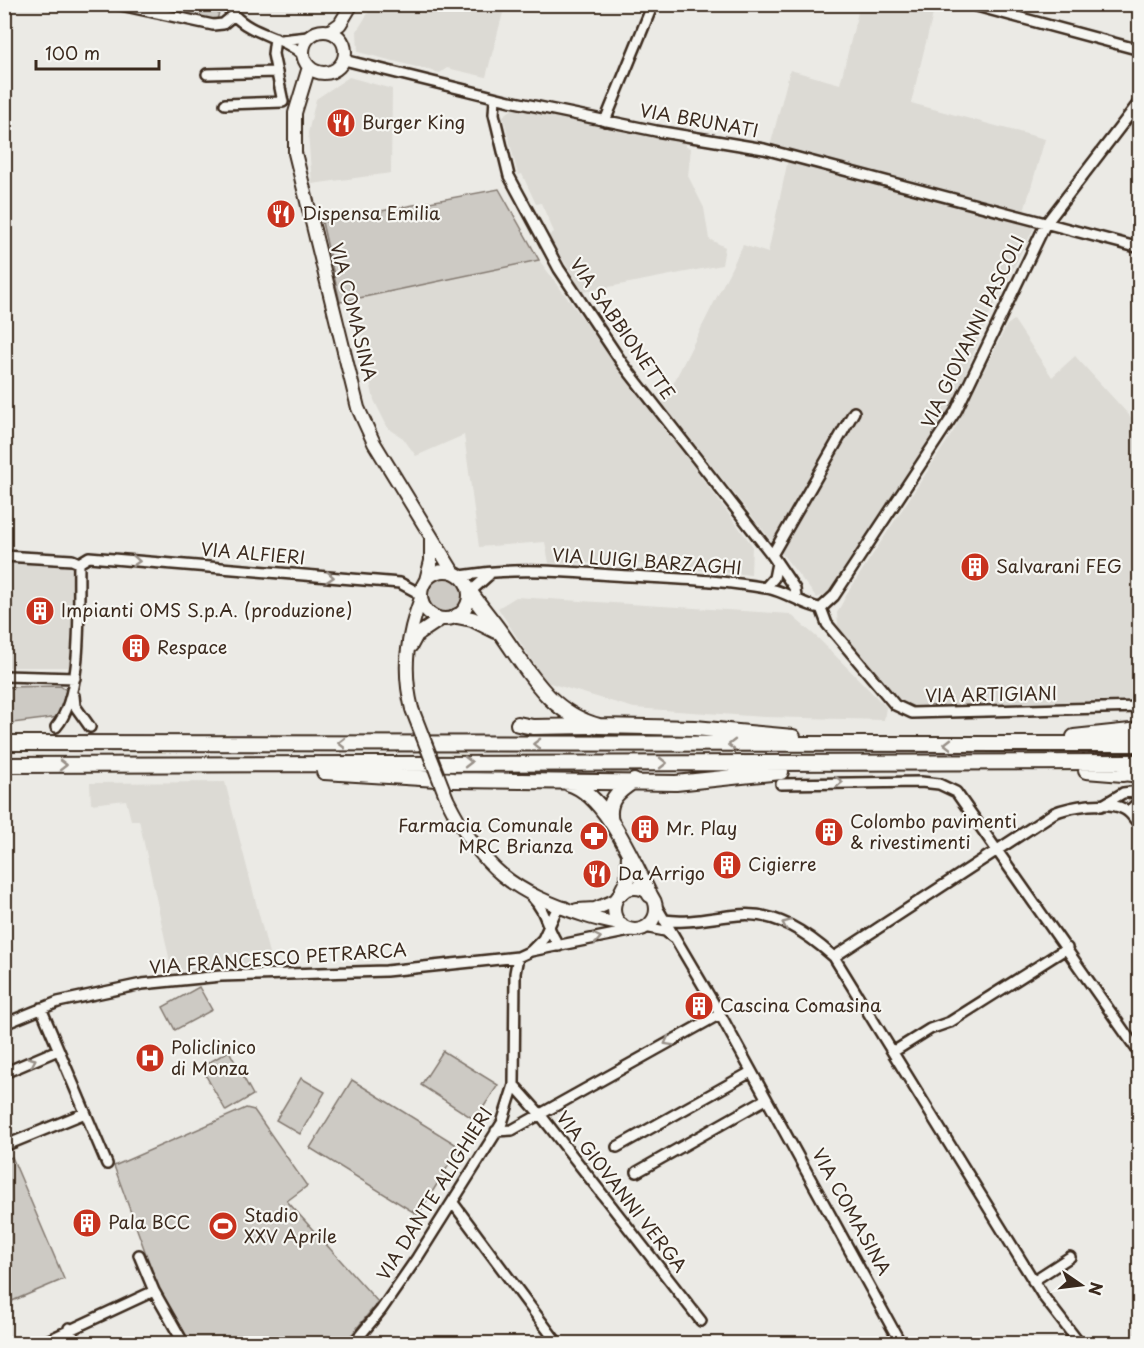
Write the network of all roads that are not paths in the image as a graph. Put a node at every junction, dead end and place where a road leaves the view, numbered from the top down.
1 (116, 4) edge
2 (352, 4) edge
3 (653, 4) edge
4 (969, 4) edge
5 (231, 5) edge
6 (234, 15) junction
7 (335, 27) junction
8 (308, 38) junction
9 (278, 39) junction
10 (1140, 50) edge
11 (303, 55) junction
12 (344, 60) junction
13 (277, 72) junction
14 (310, 72) junction
15 (207, 74) dead end
16 (495, 98) junction
17 (1140, 101) edge
18 (225, 104) dead end
19 (605, 121) junction
20 (1045, 225) junction
21 (1140, 248) edge
22 (854, 412) dead end
23 (431, 537) junction
24 (4, 556) edge
25 (774, 559) junction
26 (79, 563) junction
27 (494, 572) junction
28 (457, 574) junction
29 (426, 580) junction
30 (766, 588) junction
31 (470, 592) junction
32 (796, 597) junction
33 (421, 598) junction
34 (820, 608) junction
35 (457, 616) junction
36 (441, 619) junction
37 (501, 633) junction
38 (405, 664) junction
39 (4, 676) edge
40 (74, 683) junction
41 (1140, 706) edge
42 (518, 724) dead end
43 (599, 726) junction
44 (56, 727) dead end
45 (90, 727) dead end
46 (1140, 730) edge
47 (4, 743) edge
48 (842, 744) junction
49 (1140, 744) edge
50 (1007, 745) junction
51 (1140, 762) edge
52 (991, 763) junction
53 (275, 764) junction
54 (4, 765) edge
55 (875, 765) junction
56 (1123, 774) joint
57 (1140, 776) edge
58 (559, 780) junction
59 (634, 781) junction
60 (781, 784) dead end
61 (1140, 791) edge
62 (1140, 801) edge
63 (1101, 806) junction
64 (1131, 814) junction
65 (611, 824) junction
66 (1140, 826) edge
67 (999, 852) junction
68 (629, 853) junction
69 (529, 894) junction
70 (618, 896) junction
71 (653, 899) junction
72 (569, 909) junction
73 (664, 920) junction
74 (549, 926) junction
75 (622, 926) junction
76 (640, 928) junction
77 (677, 940) junction
78 (559, 946) junction
79 (1067, 948) junction
80 (531, 951) junction
81 (518, 957) junction
82 (834, 957) junction
83 (41, 1008) junction
84 (720, 1014) junction
85 (4, 1024) edge
86 (58, 1050) junction
87 (893, 1052) junction
88 (1140, 1054) edge
89 (751, 1072) junction
90 (4, 1073) edge
91 (514, 1085) junction
92 (766, 1099) junction
93 (85, 1113) junction
94 (539, 1113) junction
95 (496, 1131) junction
96 (4, 1146) edge
97 (617, 1147) dead end
98 (107, 1164) dead end
99 (637, 1172) dead end
100 (453, 1203) junction
101 (139, 1255) dead end
102 (1071, 1257) dead end
103 (1034, 1281) junction
104 (154, 1291) junction
105 (700, 1321) dead end
106 (69, 1328) junction
107 (40, 1344) edge
108 (77, 1344) edge
109 (184, 1344) edge
110 (353, 1344) edge
111 (558, 1344) edge
112 (902, 1344) edge
113 (1080, 1344) edge

1 - 6 street
2 - 7 main road
3 - 19 street
4 - 10 street
5 - 6 street
6 - 9 street
7 - 8 main road
7 - 12 main road
8 - 9 street
8 - 11 main road
9 - 11 street
9 - 13 street
11 - 14 main road
12 - 14 main road
12 - 16 street, VIA BRUNATI
13 - 15 street
13 - 18 street
14 - 23 main road, VIA COMASINA
16 - 19 street, VIA BRUNATI
16 - 25 street, VIA SABBIONETTE
17 - 20 street, VIA GIOVANNI PASCOLI
19 - 20 street, VIA BRUNATI
20 - 21 street, VIA BRUNATI
20 - 34 street, VIA GIOVANNI PASCOLI
22 - 25 street
23 - 28 main road, VIA COMASINA
23 - 29 main road
24 - 26 street, VIA ALFIERI
25 - 30 street
25 - 32 street, VIA SABBIONETTE
26 -> 33 street, VIA ALFIERI
26 - 40 street
27 - 28 street, VIA LUIGI BARZAGHI
27 - 30 street, VIA LUIGI BARZAGHI
27 - 31 street
28 - 29 main road
28 - 31 main road
29 - 33 main road
30 - 32 street, VIA LUIGI BARZAGHI
31 - 35 main road
31 - 37 highway
32 - 34 street
33 - 36 main road
33 - 38 main road
34 - 41 street, VIA ARTIGIANI
35 - 36 main road
35 - 37 highway
36 - 38 main road
37 - 43 highway
38 - 69 main road, bridge
39 - 40 street
40 - 44 street
40 - 45 street
42 - 43 highway
43 - 48 highway
46 - 50 highway
48 -> 47 highway
50 -> 48 highway
49 - 50 highway
51 - 52 highway
52 - 55 highway
52 - 56 highway
54 -> 53 highway
53 -> 55 highway
53 - 58 highway
55 - 59 highway
56 - 57 main road
58 - 59 highway
58 - 65 highway
59 - 65 highway
60 -> 67 street
61 - 63 street
62 - 64 street
63 - 64 street
63 - 67 street
64 - 66 street
65 - 68 highway
67 - 79 street
67 - 82 street
68 - 70 highway
68 - 71 highway
69 - 72 main road
69 - 74 street
70 - 71 main road
70 - 72 main road
70 - 75 main road
71 - 73 street, VIA COMASINA
71 - 76 main road
72 - 74 street
72 - 75 main road
73 - 77 street, VIA COMASINA
82 -> 73 street
74 - 78 street
74 - 80 street
75 - 76 main road
76 - 77 street
78 -> 76 street
77 - 84 street, VIA COMASINA
78 - 80 street
79 - 87 street
79 - 88 street
80 - 81 street
81 - 83 street, VIA FRANCESCO PETRARCA
81 - 91 street, VIA DANTE ALIGHIERI
82 - 87 street
83 - 85 street, VIA FRANCESCO PETRARCA
83 - 86 street
84 - 89 street, VIA COMASINA
84 -> 94 street
90 -> 86 street
86 - 93 street
87 - 103 street
89 - 92 street, VIA COMASINA
89 - 97 street
91 - 94 street, VIA GIOVANNI VERGA
91 - 95 street, VIA DANTE ALIGHIERI
92 - 99 street
92 - 112 street, VIA COMASINA
93 - 96 street
93 - 98 street
94 - 95 street
94 - 105 street, VIA GIOVANNI VERGA
95 - 100 street, VIA DANTE ALIGHIERI
100 - 110 street, VIA DANTE ALIGHIERI
100 - 111 street
101 - 104 street
102 - 103 street
103 - 113 street
104 - 106 street
104 - 109 street
106 - 107 street
106 - 108 street

